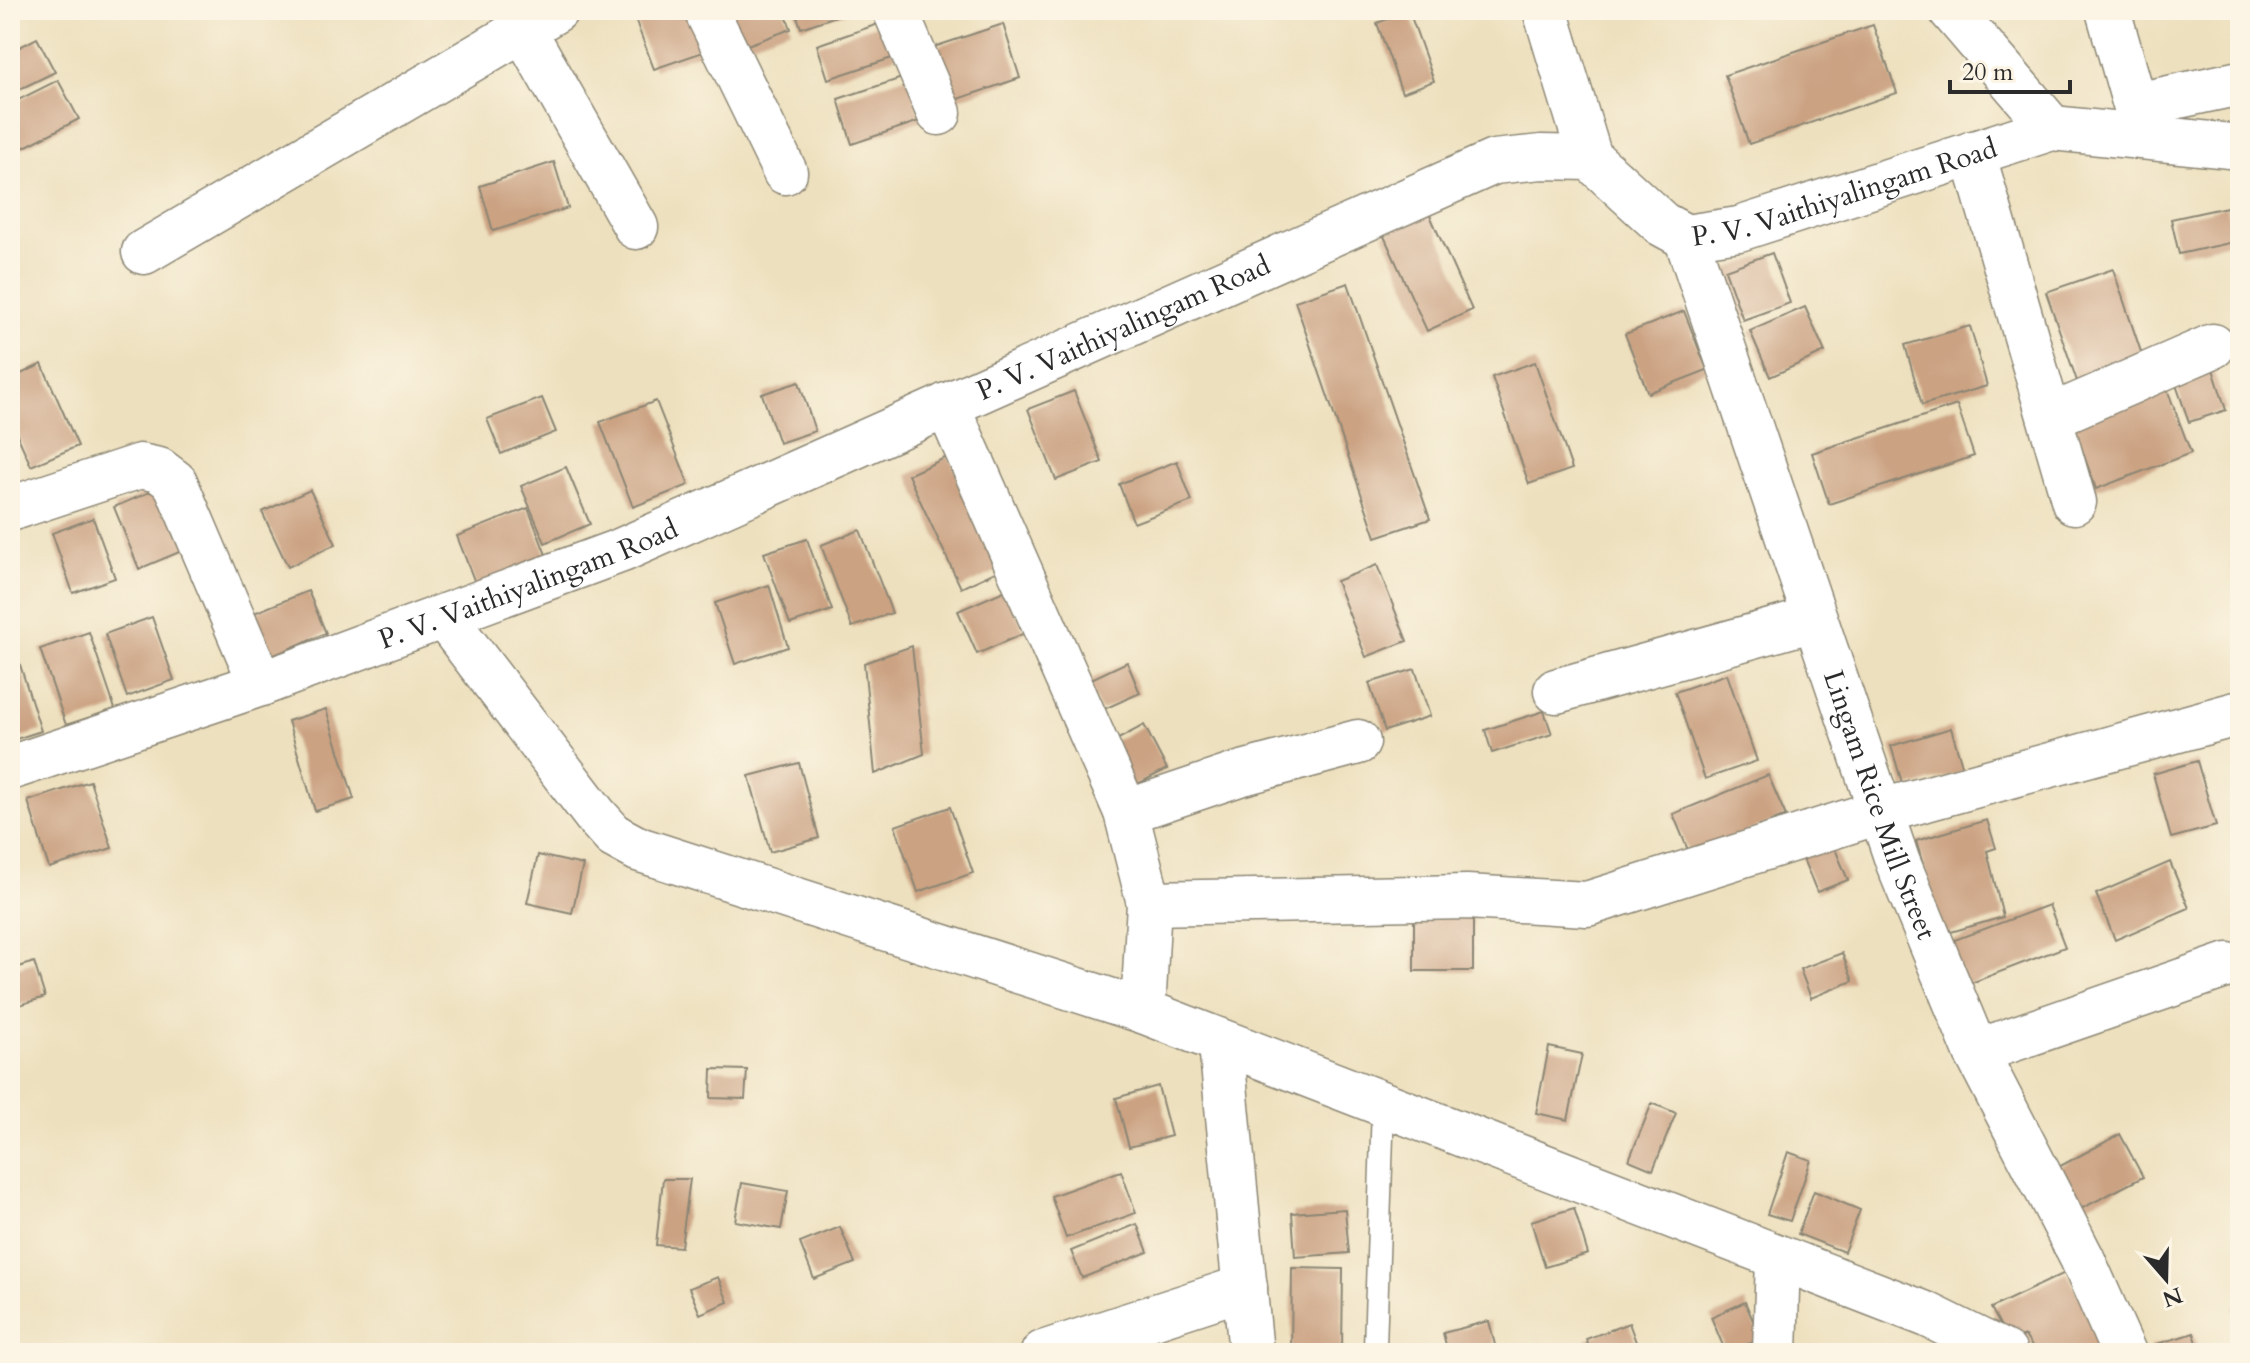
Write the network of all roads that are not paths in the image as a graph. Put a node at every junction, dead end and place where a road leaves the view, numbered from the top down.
1 (706, 10) edge
2 (895, 10) edge
3 (1545, 10) edge
4 (1951, 10) edge
5 (2108, 10) edge
6 (540, 19) edge
7 (2240, 83) edge
8 (939, 113) dead end
9 (2140, 121) junction
10 (2052, 128) junction
11 (2240, 147) edge
12 (1973, 153) junction
13 (1590, 158) junction
14 (785, 172) dead end
15 (636, 227) dead end
16 (1686, 237) junction
17 (144, 252) dead end
18 (2213, 346) dead end
19 (947, 405) junction
20 (2050, 417) junction
21 (2074, 502) dead end
22 (10, 509) edge
23 (444, 617) junction
24 (1814, 619) junction
25 (261, 684) junction
26 (1556, 691) dead end
27 (2240, 713) edge
28 (1358, 742) dead end
29 (10, 768) edge
30 (1882, 811) junction
31 (1126, 812) junction
32 (1149, 903) junction
33 (2228, 965) dead end
34 (1143, 1011) junction
35 (1221, 1044) junction
36 (1976, 1052) junction
37 (1383, 1106) junction
38 (1778, 1258) junction
39 (1245, 1287) junction
40 (1933, 1334) edge
41 (1043, 1353) edge
42 (1251, 1353) edge
43 (1379, 1353) edge
44 (1775, 1353) edge
45 (2005, 1353) edge
46 (2124, 1353) edge

1 - 14 street
2 - 8 street
3 - 13 street
4 - 10 street
5 - 9 street
6 - 15 street
6 - 17 street
7 - 9 street
9 - 10 street, P. V. Vaithiyalingam Road
9 - 11 street, P. V. Vaithiyalingam Road
10 - 12 street, P. V. Vaithiyalingam Road
12 - 16 street, P. V. Vaithiyalingam Road
12 - 20 street
13 - 16 street, P. V. Vaithiyalingam Road
13 - 19 street, P. V. Vaithiyalingam Road
16 - 24 street, Lingam Rice Mill Street
18 - 20 street
19 - 23 street, P. V. Vaithiyalingam Road
19 - 31 street
20 - 21 street
22 - 25 street
23 - 25 street, P. V. Vaithiyalingam Road
23 - 34 street
24 - 26 street
24 - 30 street, Lingam Rice Mill Street
25 - 29 street, P. V. Vaithiyalingam Road
27 - 30 street
28 - 31 street
30 - 32 street
30 - 36 street, Lingam Rice Mill Street
31 - 32 street
32 - 34 street
33 - 36 street
34 - 35 street
35 - 37 street
35 - 39 street
36 - 46 street, Lingam Rice Mill Street
37 - 38 street
37 - 43 lane
38 - 40 street
38 - 44 street
39 - 41 street
39 - 42 street
40 - 45 street

